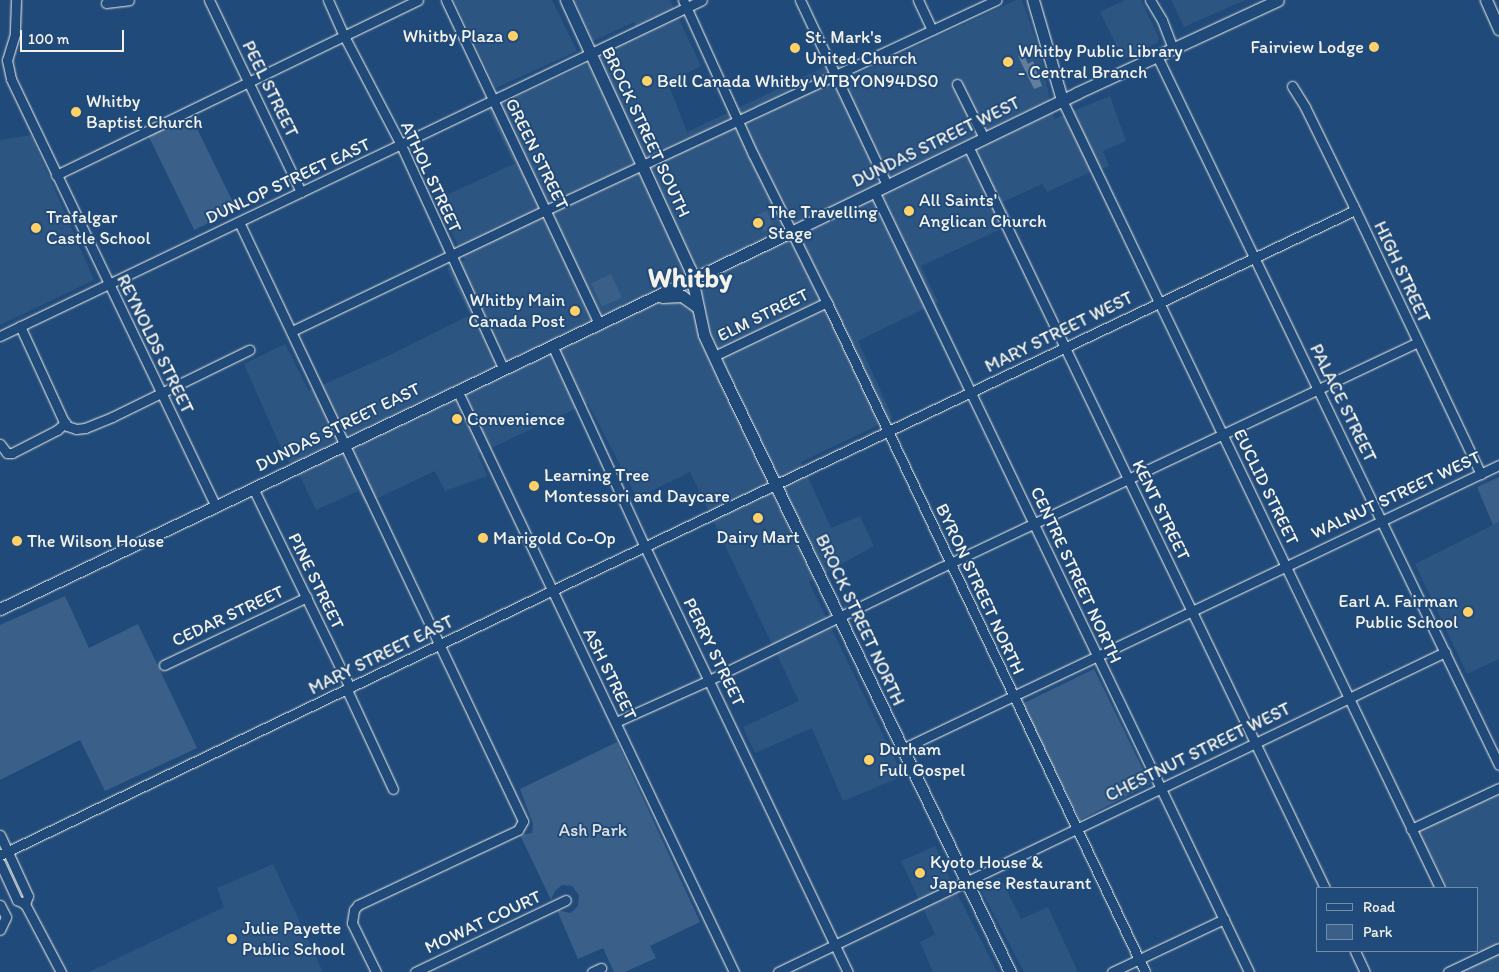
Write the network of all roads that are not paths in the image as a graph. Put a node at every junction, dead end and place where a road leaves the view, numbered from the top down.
1 (16, 0) edge
2 (129, 0) edge
3 (208, 0) edge
4 (328, 0) edge
5 (418, 0) edge
6 (446, 0) edge
7 (566, 0) edge
8 (702, 0) edge
9 (800, 0) edge
10 (918, 0) edge
11 (997, 0) edge
12 (1033, 0) edge
13 (1150, 0) edge
14 (1278, 0) edge
15 (1486, 0) edge
16 (106, 3) dead end
17 (684, 4) edge
18 (1499, 29) edge
19 (932, 30) junction
20 (343, 34) junction
21 (1173, 48) junction
22 (590, 53) junction
23 (1157, 56) junction
24 (835, 74) junction
25 (248, 81) junction
26 (957, 84) dead end
27 (1292, 86) dead end
28 (1062, 100) junction
29 (493, 101) junction
30 (739, 120) junction
31 (984, 138) junction
32 (401, 145) junction
33 (968, 146) junction
34 (642, 166) junction
35 (56, 175) junction
36 (887, 185) junction
37 (874, 191) junction
38 (301, 192) junction
39 (546, 210) junction
40 (1355, 210) junction
41 (239, 222) junction
42 (791, 232) junction
43 (450, 256) junction
44 (1255, 257) junction
45 (693, 279) junction
46 (108, 284) junction
47 (652, 298) junction
48 (827, 302) junction
49 (1158, 303) junction
50 (697, 306) junction
51 (598, 323) junction
52 (20, 326) junction
53 (292, 331) junction
54 (0, 336) edge
55 (1418, 342) junction
56 (552, 346) junction
57 (1065, 348) junction
58 (249, 350) dead end
59 (714, 356) junction
60 (503, 368) junction
61 (1319, 389) junction
62 (457, 390) junction
63 (972, 392) junction
64 (161, 393) junction
65 (65, 423) junction
66 (887, 432) junction
67 (1223, 435) junction
68 (0, 444) edge
69 (344, 444) junction
70 (1499, 465) edge
71 (1481, 474) junction
72 (1128, 480) junction
73 (777, 486) junction
74 (253, 488) junction
75 (214, 505) junction
76 (1381, 521) junction
77 (1035, 523) junction
78 (645, 547) junction
79 (950, 563) junction
80 (1285, 566) junction
81 (552, 590) junction
82 (307, 597) junction
83 (0, 609) edge
84 (1192, 611) junction
85 (839, 616) junction
86 (440, 645) junction
87 (1444, 652) junction
88 (1097, 656) junction
89 (164, 665) dead end
90 (710, 680) junction
91 (349, 689) junction
92 (1013, 696) junction
93 (1349, 698) junction
94 (616, 722) junction
95 (1255, 743) junction
96 (902, 749) junction
97 (1499, 765) edge
98 (1160, 788) junction
99 (1499, 788) edge
100 (393, 789) dead end
101 (1411, 828) junction
102 (1076, 829) junction
103 (0, 835) edge
104 (4, 854) edge
105 (0, 863) edge
106 (965, 881) junction
107 (1325, 887) edge
108 (1440, 887) edge
109 (566, 900) dead end
110 (25, 904) junction
111 (0, 905) edge
112 (1224, 919) junction
113 (0, 930) edge
114 (834, 944) junction
115 (1499, 948) edge
116 (1355, 952) edge
117 (1472, 955) edge
118 (1139, 959) junction
119 (601, 968) dead end
120 (58, 971) edge
121 (376, 972) edge
122 (415, 972) edge
123 (592, 972) edge
124 (734, 972) edge
125 (778, 972) edge
126 (848, 972) edge
127 (1010, 972) edge
128 (1112, 972) edge
129 (1145, 972) edge
130 (1249, 972) edge
131 (1365, 972) edge
132 (1448, 972) edge

1 - 35 street, REYNOLDS STREET
2 - 16 street
3 - 25 street, PEEL STREET
4 - 20 street, ATHOL STREET
5 - 20 street
6 - 29 street, GREEN STREET
7 - 22 main road, BROCK STREET SOUTH
8 - 17 street, DUNLOP STREET EAST
9 - 24 street
10 - 19 street
11 - 19 street
12 - 28 main road
13 - 21 street
14 - 21 main road, DUNDAS STREET WEST
15 - 18 main road
17 - 22 street, DUNLOP STREET EAST
17 - 30 street, BYRON STREET NORTH
19 - 24 street
20 - 25 street
20 - 32 street, ATHOL STREET
21 - 23 main road, DUNDAS STREET WEST
22 - 29 street, DUNLOP STREET EAST
22 - 34 main road, BROCK STREET SOUTH
23 - 28 main road, DUNDAS STREET WEST
23 - 44 street, PALACE STREET
24 - 30 street
24 - 36 street
25 - 35 street
25 - 38 street, PEEL STREET
26 - 31 street
27 - 40 street, HIGH STREET
28 - 31 main road, DUNDAS STREET WEST
28 - 49 street, EUCLID STREET
29 - 32 street, DUNLOP STREET EAST
29 - 39 street, GREEN STREET
30 - 34 street
30 - 42 street, BYRON STREET NORTH
31 - 33 main road, DUNDAS STREET WEST
32 - 38 street, DUNLOP STREET EAST
32 - 43 street, ATHOL STREET
33 - 36 main road, DUNDAS STREET WEST
33 - 57 street, KENT STREET
34 - 39 street
34 - 45 main road, BROCK STREET SOUTH
35 - 46 street, REYNOLDS STREET
36 - 37 main road, DUNDAS STREET WEST
37 - 42 main road, DUNDAS STREET WEST
37 - 63 street, CENTRE STREET NORTH
38 - 41 street, DUNLOP STREET EAST
39 - 43 street
39 - 51 street, GREEN STREET
40 - 44 street, MARY STREET WEST
40 - 55 street, HIGH STREET
41 - 46 street, DUNLOP STREET EAST
41 - 53 street
42 - 45 main road, DUNDAS STREET WEST
42 - 48 street, BYRON STREET NORTH
43 - 53 street
43 - 60 street, ATHOL STREET
44 - 49 street, MARY STREET WEST
44 - 61 street, PALACE STREET
45 - 47 main road, DUNDAS STREET EAST
45 - 50 main road, BROCK STREET NORTH
46 - 52 street, DUNLOP STREET EAST
46 - 64 street, REYNOLDS STREET
47 - 50 main road
47 - 51 main road, DUNDAS STREET EAST
48 - 59 street, ELM STREET
48 - 66 street, BYRON STREET NORTH
49 - 57 street, MARY STREET WEST
49 - 67 street, EUCLID STREET
50 - 59 main road, BROCK STREET NORTH
51 - 56 main road, DUNDAS STREET EAST
52 - 54 street, DUNLOP STREET EAST
52 - 65 street
53 - 69 street
55 - 61 street
55 - 71 street, HIGH STREET
56 - 60 main road, DUNDAS STREET EAST
56 - 78 street, PERRY STREET
57 - 63 street, MARY STREET WEST
57 - 72 street, KENT STREET
58 - 64 street
59 - 73 main road, BROCK STREET NORTH
60 - 62 main road, DUNDAS STREET EAST
61 - 67 street
61 - 76 street, PALACE STREET
62 - 69 main road, DUNDAS STREET EAST
62 - 81 street, ASH STREET
63 - 66 street, MARY STREET WEST
63 - 77 street, CENTRE STREET NORTH
64 - 65 street
64 - 75 street, REYNOLDS STREET
65 - 68 street
66 - 73 street, MARY STREET WEST
66 - 79 street, BYRON STREET NORTH
67 - 72 street
67 - 80 street, EUCLID STREET
69 - 74 main road, DUNDAS STREET EAST
69 - 86 street
70 - 71 street, WALNUT STREET WEST
71 - 76 street, WALNUT STREET WEST
72 - 77 street
72 - 84 street, KENT STREET
73 - 78 street, MARY STREET EAST
73 - 85 main road, BROCK STREET NORTH
74 - 75 main road, DUNDAS STREET EAST
74 - 82 street, PINE STREET
75 - 83 main road, DUNDAS STREET EAST
76 - 80 street, WALNUT STREET WEST
76 - 87 street, PALACE STREET
77 - 79 street
77 - 88 street, CENTRE STREET NORTH
78 - 81 street, MARY STREET EAST
78 - 90 street, PERRY STREET
79 - 85 street
79 - 92 street, BYRON STREET NORTH
80 - 84 street, WALNUT STREET WEST
80 - 93 street, EUCLID STREET
81 - 86 street, MARY STREET EAST
81 - 94 street, ASH STREET
82 - 89 street, CEDAR STREET
82 - 91 street, PINE STREET
84 - 88 street, WALNUT STREET WEST
84 - 95 street, KENT STREET
85 - 90 street
85 - 96 main road, BROCK STREET NORTH
86 - 91 street, MARY STREET EAST
86 - 121 street
87 - 93 street, CHESTNUT STREET WEST
87 - 97 street, PALACE STREET
88 - 92 street, WALNUT STREET WEST
88 - 98 street, CENTRE STREET NORTH
90 - 94 street
90 - 114 street, PERRY STREET
91 - 100 street, PINE STREET
91 - 104 street, MARY STREET EAST
92 - 96 street, WALNUT STREET WEST
92 - 102 street, BYRON STREET NORTH
93 - 95 street, CHESTNUT STREET WEST
93 - 101 street, EUCLID STREET
94 - 124 street, ASH STREET
95 - 98 street, CHESTNUT STREET WEST
95 - 107 street, KENT STREET
96 - 106 main road, BROCK STREET NORTH
98 - 102 street, CHESTNUT STREET WEST
98 - 112 street, CENTRE STREET NORTH
99 - 101 street
101 - 108 street, EUCLID STREET
102 - 106 street, CHESTNUT STREET WEST
102 - 118 street, BYRON STREET NORTH
103 - 104 street
104 - 110 street
105 - 110 street
106 - 114 street, CHESTNUT STREET WEST
106 - 127 main road, BROCK STREET NORTH
109 - 122 street, MOWAT COURT
110 - 120 street
111 - 113 street
112 - 118 street
112 - 130 street, CENTRE STREET NORTH
114 - 125 street, CHESTNUT STREET WEST
114 - 126 street, PERRY STREET
115 - 117 street
116 - 131 street
117 - 132 street
118 - 128 street
118 - 129 street, BYRON STREET NORTH
119 - 123 street

